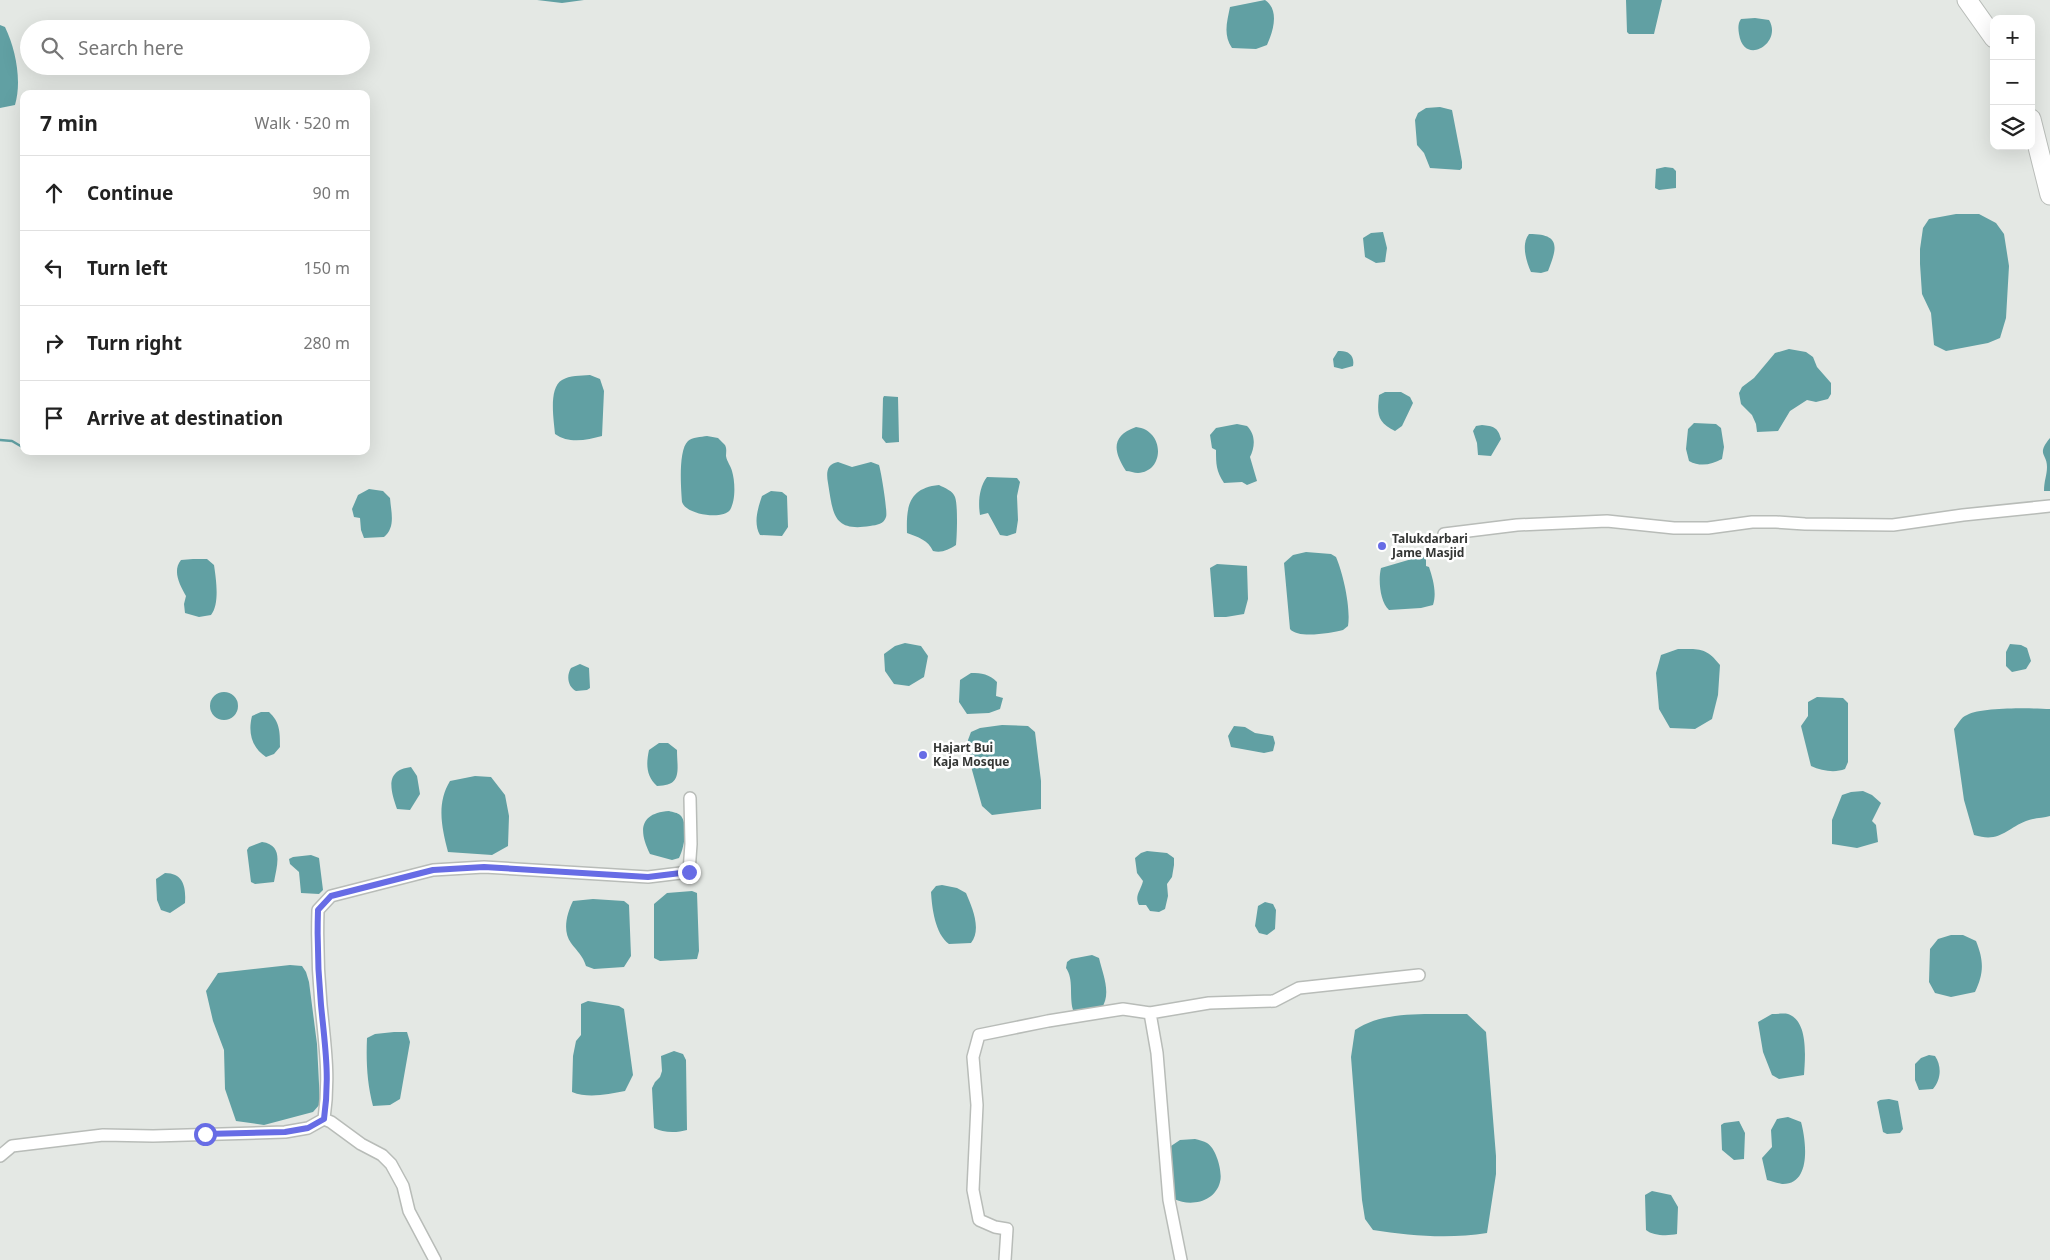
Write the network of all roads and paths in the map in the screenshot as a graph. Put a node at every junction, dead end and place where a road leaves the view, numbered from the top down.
1 (1966, 0) edge
2 (1990, 33) edge
3 (2035, 135) edge
4 (2050, 195) edge
5 (2050, 506) edge
6 (1444, 534) dead end
7 (690, 798) dead end
8 (1419, 975) dead end
9 (1150, 1013) junction
10 (324, 1119) junction
11 (0, 1156) edge
12 (435, 1260) edge
13 (1005, 1260) edge
14 (1181, 1260) edge

1 - 2 highway
3 - 4 highway
5 - 6 street
7 - 10 street
8 - 9 street
9 - 13 street
9 - 14 street
10 - 11 street
10 - 12 street

